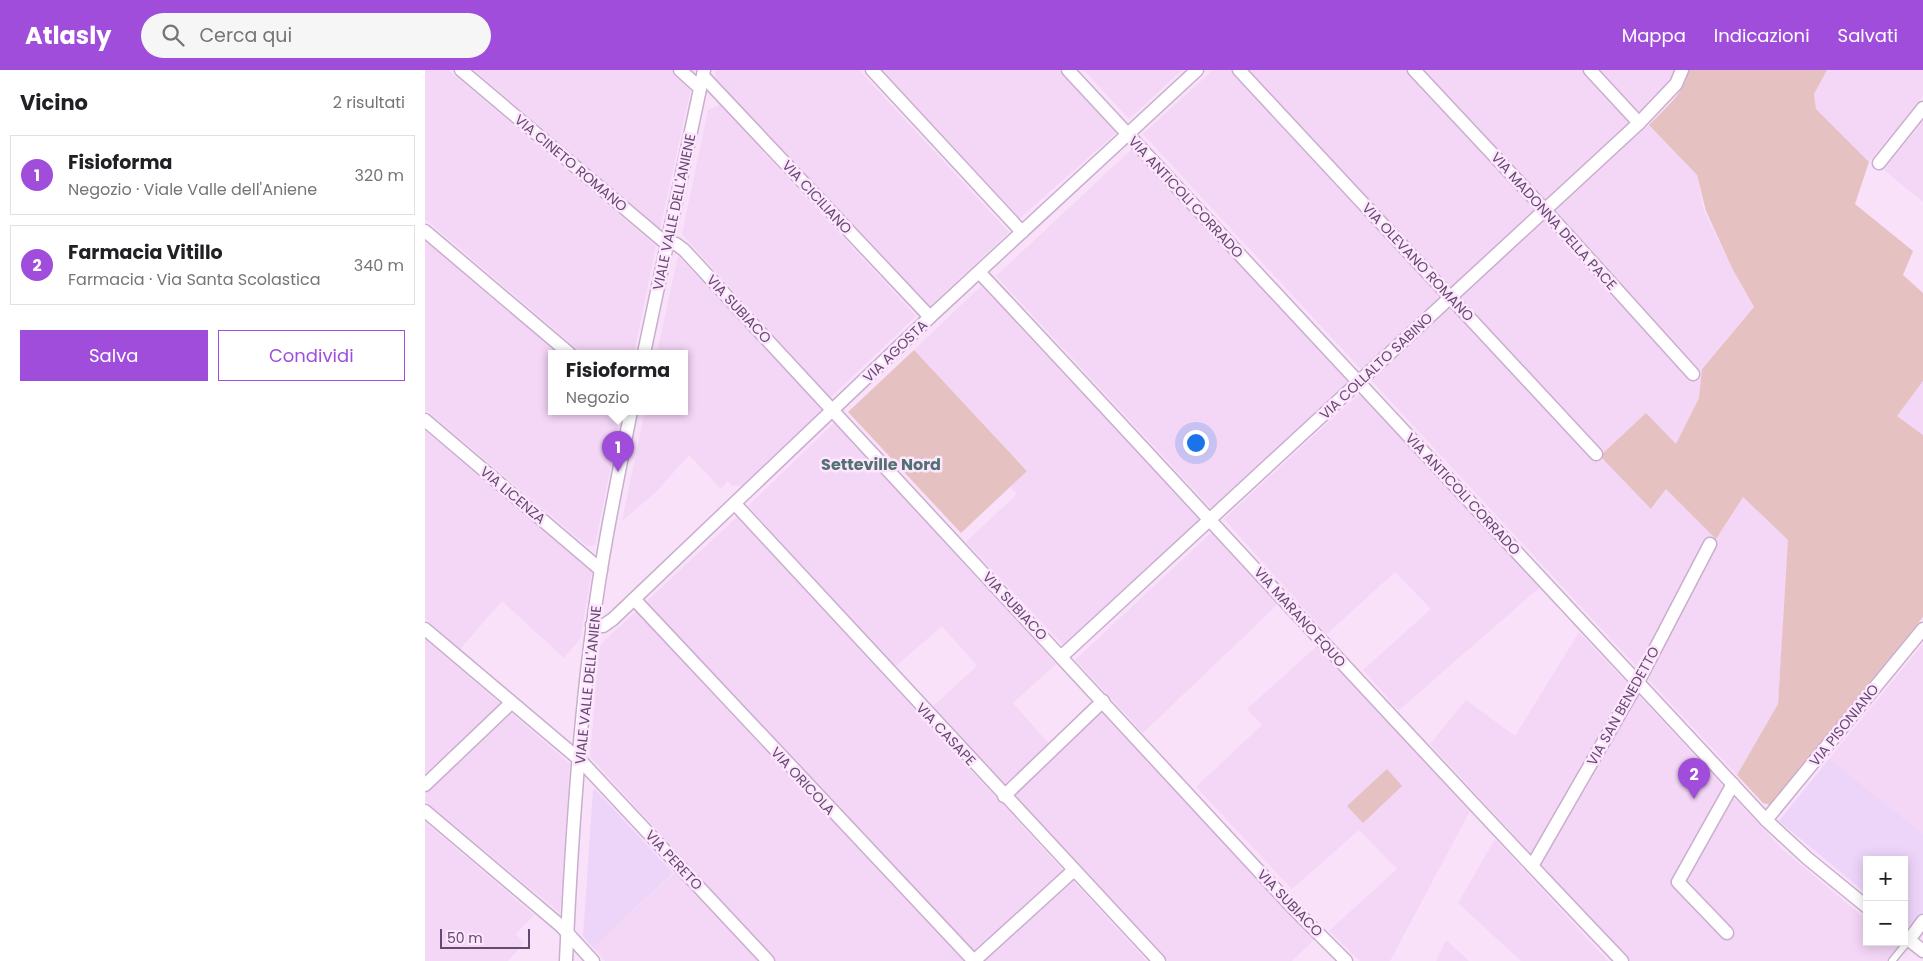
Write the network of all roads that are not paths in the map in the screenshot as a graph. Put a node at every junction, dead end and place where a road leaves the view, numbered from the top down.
1 (461, 70) edge
2 (679, 70) edge
3 (872, 70) edge
4 (1068, 70) edge
5 (1197, 70) edge
6 (1239, 70) edge
7 (1414, 70) edge
8 (1590, 70) edge
9 (1682, 70) edge
10 (702, 78) edge
11 (1923, 108) edge
12 (1639, 122) junction
13 (1128, 134) junction
14 (1879, 164) dead end
15 (1544, 209) junction
16 (425, 231) edge
17 (1022, 232) junction
18 (668, 243) junction
19 (685, 250) joint
20 (979, 272) junction
21 (1451, 298) junction
22 (930, 317) junction
23 (565, 350) edge
24 (645, 350) edge
25 (1693, 374) dead end
26 (1359, 382) junction
27 (833, 410) junction
28 (630, 415) edge
29 (425, 420) edge
30 (1596, 454) dead end
31 (736, 505) junction
32 (1211, 519) junction
33 (1710, 544) dead end
34 (601, 570) junction
35 (634, 599) junction
36 (592, 625) junction
37 (425, 629) edge
38 (1923, 629) edge
39 (1062, 656) junction
40 (1638, 682) junction
41 (1103, 701) junction
42 (511, 703) junction
43 (580, 760) junction
44 (1733, 784) junction
45 (425, 785) edge
46 (1004, 796) junction
47 (425, 811) edge
48 (1766, 820) junction
49 (1532, 866) junction
50 (1074, 870) junction
51 (1863, 904) edge
52 (1923, 921) edge
53 (1727, 933) dead end
54 (567, 934) junction
55 (1908, 936) edge
56 (1908, 940) edge
57 (1901, 946) edge
58 (1923, 951) edge
59 (566, 961) edge
60 (593, 961) edge
61 (768, 961) edge
62 (974, 961) edge
63 (1159, 961) edge
64 (1346, 961) edge
65 (1622, 961) edge
66 (1892, 961) edge

1 - 18 street, VIA CINETO ROMANO
2 - 10 street, VIA CICILIANO
3 - 17 street
4 - 13 street, VIA ANTICOLI CORRADO
5 - 13 street, VIA AGOSTA
6 - 21 street, VIA OLEVANO ROMANO
7 - 15 street, VIA MADONNA DELLA PACE
8 - 12 street
9 - 12 street, VIA COLLALTO SABINO
10 - 18 street, VIALE VALLE DELL'ANIENE
10 - 22 street, VIA CICILIANO
11 - 14 street
12 - 15 street, VIA COLLALTO SABINO
13 - 17 street, VIA AGOSTA
13 - 26 street, VIA ANTICOLI CORRADO
15 - 21 street, VIA COLLALTO SABINO
15 - 25 street, VIA MADONNA DELLA PACE
16 - 23 street
17 - 20 street, VIA AGOSTA
18 - 19 street, VIA CINETO ROMANO
18 - 24 street, VIALE VALLE DELL'ANIENE
19 - 27 street, VIA SUBIACO
20 - 22 street, VIA AGOSTA
20 - 32 street, VIA MARANO EQUO
21 - 26 street, VIA COLLALTO SABINO
21 - 30 street, VIA OLEVANO ROMANO
22 - 27 street, VIA AGOSTA
26 - 32 street, VIA COLLALTO SABINO
26 - 40 street, VIA ANTICOLI CORRADO
27 - 31 street, VIA AGOSTA
27 - 39 street, VIA SUBIACO
28 - 34 street, VIALE VALLE DELL'ANIENE
29 - 34 street, VIA LICENZA
31 - 35 street, VIA AGOSTA
31 - 46 street, VIA CASAPE
32 - 39 street, VIA COLLALTO SABINO
32 - 49 street, VIA MARANO EQUO
33 - 40 street, VIA SAN BENEDETTO
34 - 36 street, VIALE VALLE DELL'ANIENE
35 - 36 street, VIA AGOSTA
35 - 62 street, VIA ORICOLA
36 - 43 street, VIALE VALLE DELL'ANIENE
37 - 42 street, VIA PERETO
38 - 48 street, VIA PISONIANO
39 - 41 street, VIA SUBIACO
40 - 44 street, VIA ANTICOLI CORRADO
40 - 49 street, VIA SAN BENEDETTO
41 - 46 street
41 - 64 street, VIA SUBIACO
42 - 43 street, VIA PERETO
42 - 45 street
43 - 54 street, VIALE VALLE DELL'ANIENE
43 - 61 street, VIA PERETO
44 - 48 street, VIA ANTICOLI CORRADO
44 - 53 street
46 - 50 street, VIA CASAPE
47 - 54 street
48 - 51 street, VIA ANTICOLI CORRADO
49 - 65 street, VIA MARANO EQUO
50 - 62 street
50 - 63 street, VIA CASAPE
52 - 55 street
54 - 59 street, VIALE VALLE DELL'ANIENE
54 - 60 street
56 - 58 street
57 - 66 lane

